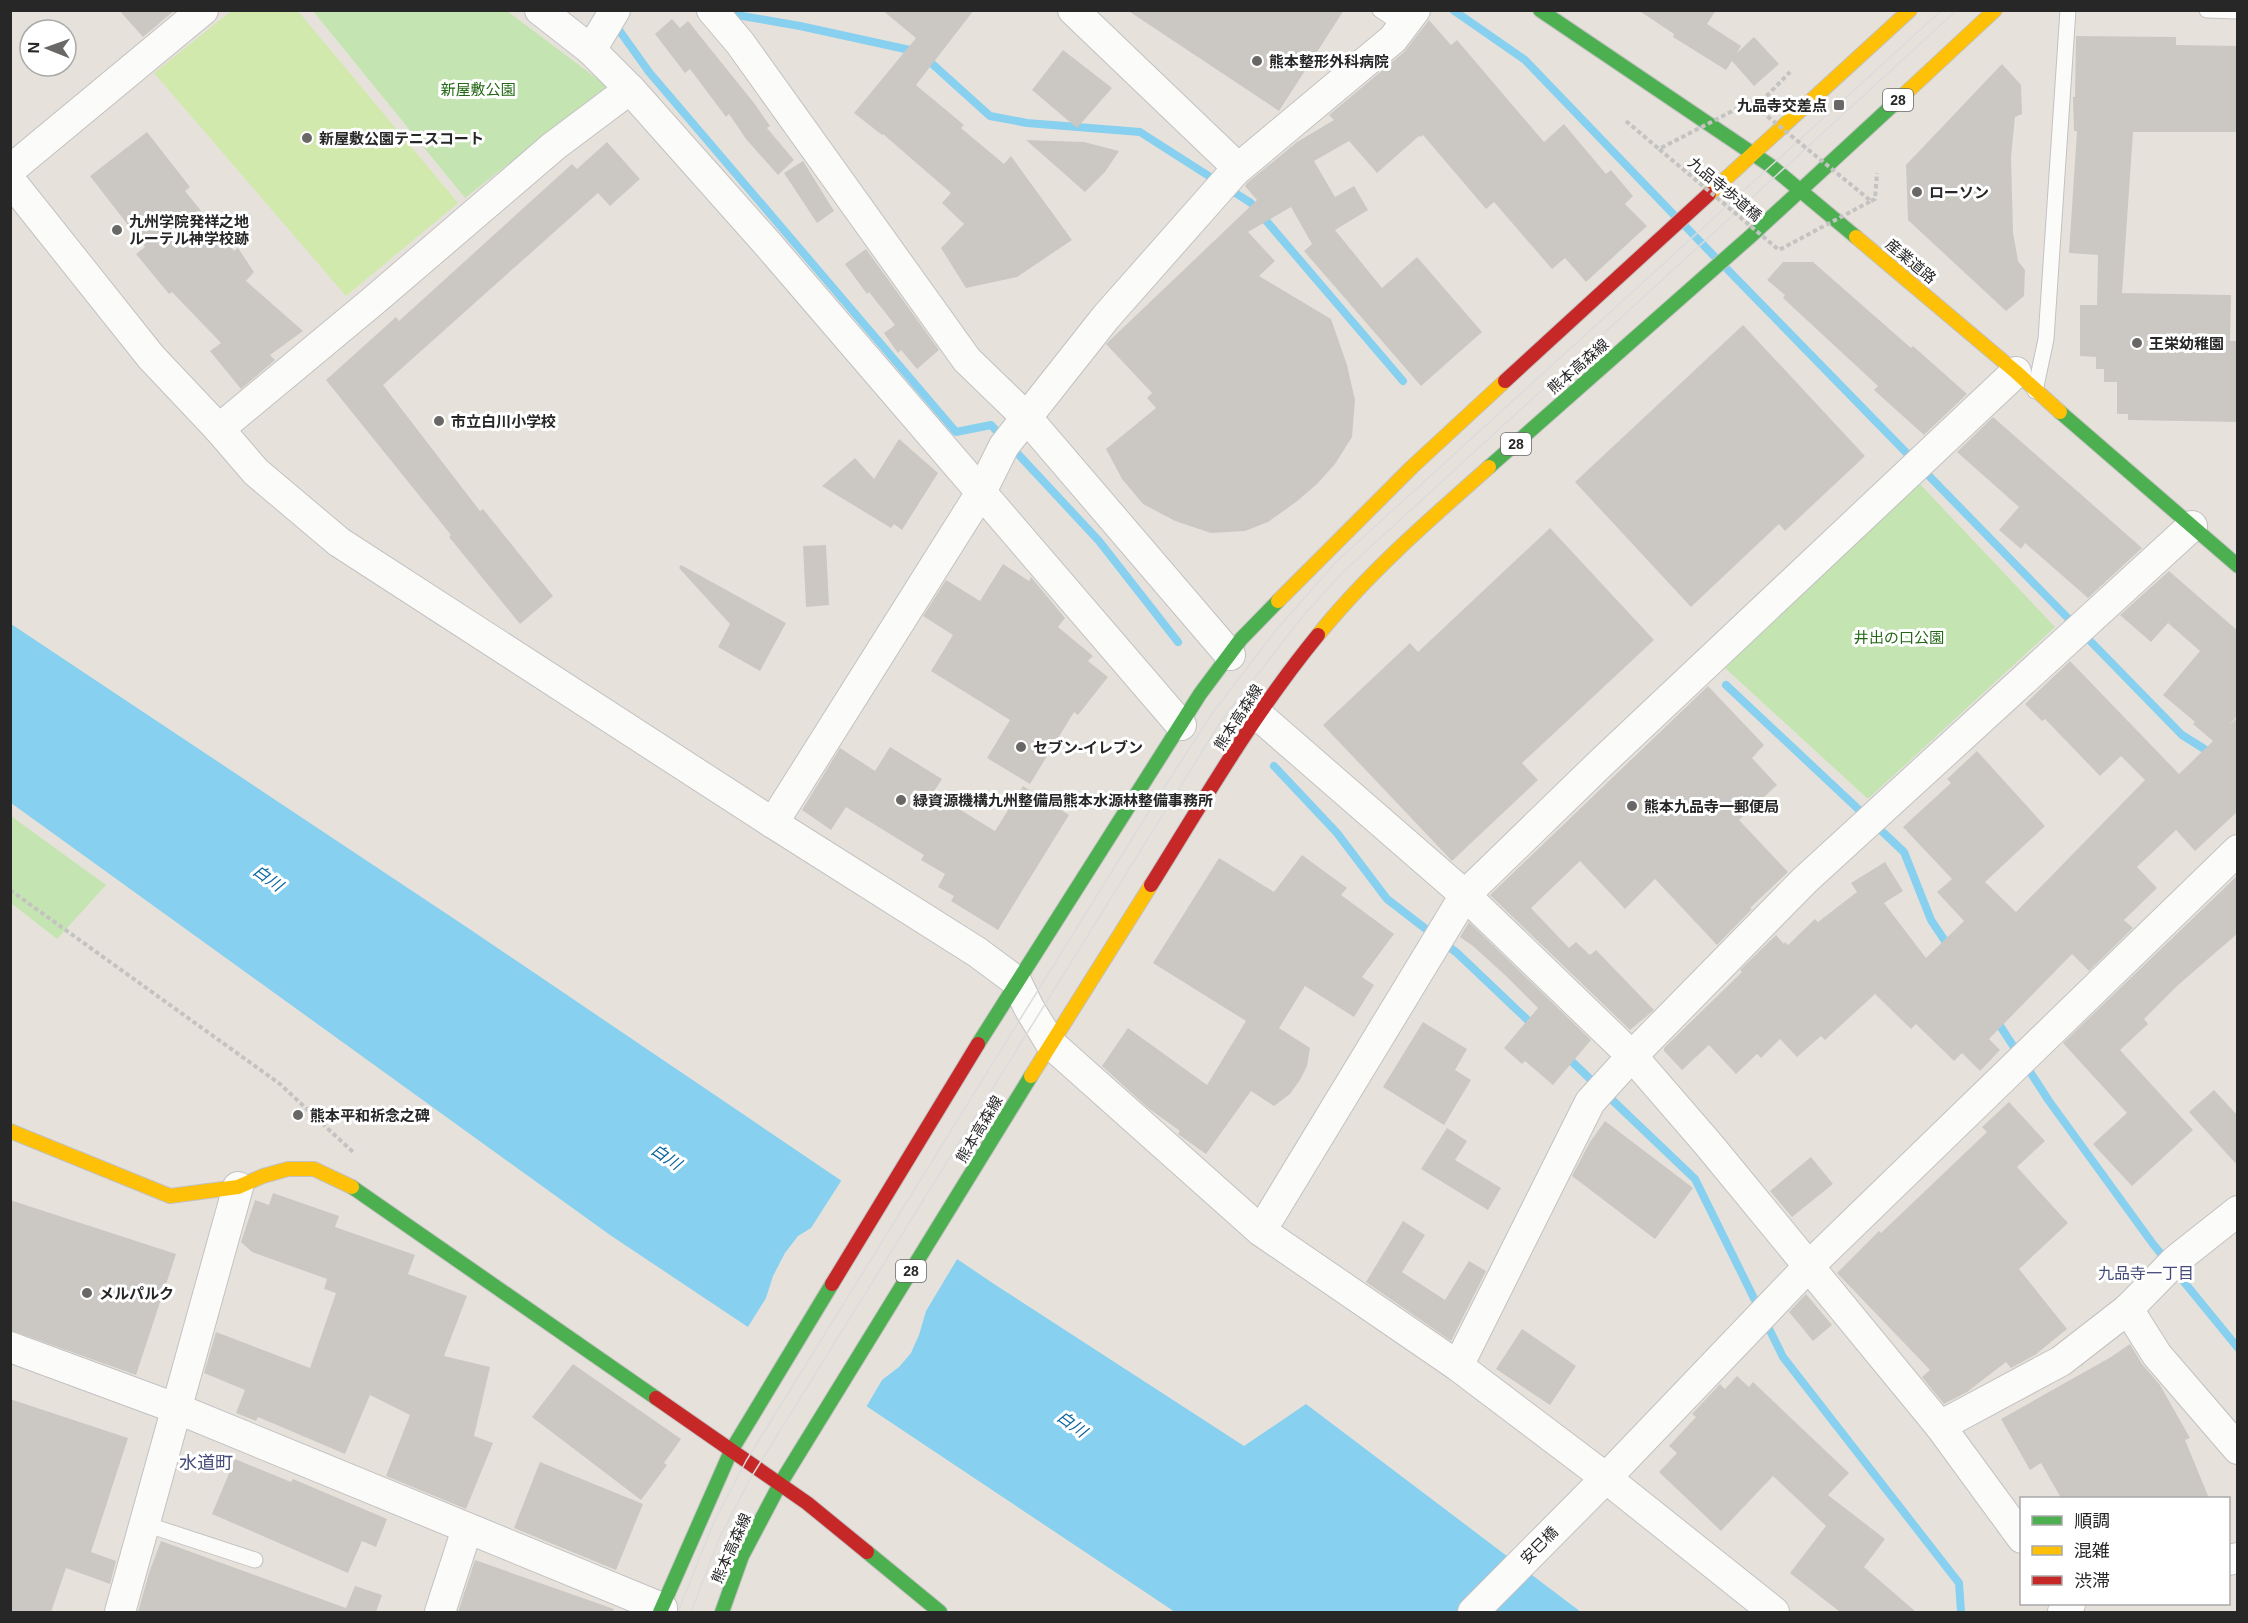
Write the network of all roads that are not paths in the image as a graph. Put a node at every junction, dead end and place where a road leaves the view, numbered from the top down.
1 (203, 10) edge
2 (540, 10) edge
3 (712, 10) edge
4 (1073, 10) edge
5 (1540, 10) edge
6 (1910, 10) edge
7 (1995, 10) edge
8 (2068, 10) edge
9 (2208, 10) edge
10 (2238, 11) edge
11 (1400, 16) edge
12 (604, 30) edge
13 (630, 88) junction
14 (1754, 153) junction
15 (10, 170) edge
16 (1236, 170) junction
17 (10, 180) edge
18 (1801, 190) junction
19 (2026, 381) junction
20 (219, 429) junction
21 (1017, 431) junction
22 (980, 494) junction
23 (2192, 526) junction
24 (2238, 566) edge
25 (1224, 662) junction
26 (1256, 718) junction
27 (1181, 725) junction
28 (773, 823) junction
29 (2238, 850) edge
30 (1465, 895) junction
31 (1016, 981) junction
32 (1046, 1051) junction
33 (1632, 1056) junction
34 (10, 1131) edge
35 (238, 1187) junction
36 (2238, 1211) edge
37 (1261, 1231) junction
38 (1809, 1267) junction
39 (2128, 1309) junction
40 (10, 1347) edge
41 (1458, 1366) junction
42 (178, 1409) junction
43 (1940, 1426) junction
44 (2238, 1449) edge
45 (731, 1451) junction
46 (1606, 1478) junction
47 (780, 1484) junction
48 (145, 1524) junction
49 (467, 1529) junction
50 (2020, 1535) edge
51 (255, 1560) dead end
52 (661, 1610) edge
53 (120, 1612) edge
54 (440, 1612) edge
55 (722, 1612) edge
56 (940, 1612) edge
57 (1473, 1612) edge
58 (1774, 1612) edge

1 - 15 street
2 - 12 street
3 - 21 street
4 - 16 street
5 - 14 main road, 産業道路
6 - 14 main road
7 - 18 main road, 熊本高森線 / 28
8 - 19 lane
9 - 10 lane
11 - 16 street
12 - 13 street
13 - 20 street
13 - 22 street
14 - 18 main road, 産業道路
14 - 25 main road
16 - 21 street
17 - 20 street
18 - 19 main road, 産業道路
18 - 26 main road, 熊本高森線 / 28
19 - 23 main road, 産業道路
19 - 30 street
20 - 28 street
21 - 22 street
21 - 25 street
22 - 27 street
22 - 28 street
23 - 24 main road, 産業道路
23 - 33 street
25 - 27 main road
26 - 30 street
26 - 32 main road, 熊本高森線 / 28
27 - 31 main road
28 - 31 street
29 - 38 street, 安巳橋
30 - 33 street
30 - 37 street
31 - 32 street
31 - 45 main road
32 - 37 street
32 - 47 main road, 熊本高森線 / 28
33 - 38 street
33 - 41 street
34 - 35 main road
35 - 42 street
35 - 45 main road
36 - 39 street
37 - 41 street
38 - 43 street
38 - 46 street, 安巳橋
39 - 43 street
39 - 44 street
40 - 42 street
41 - 46 street
42 - 48 street
42 - 49 street
43 - 50 street
45 - 47 main road
45 - 52 main road
46 - 57 street, 安巳橋
46 - 58 street
47 - 55 main road, 熊本高森線 / 28
47 - 56 main road
48 - 51 lane
48 - 53 street
49 - 52 street
49 - 54 street

